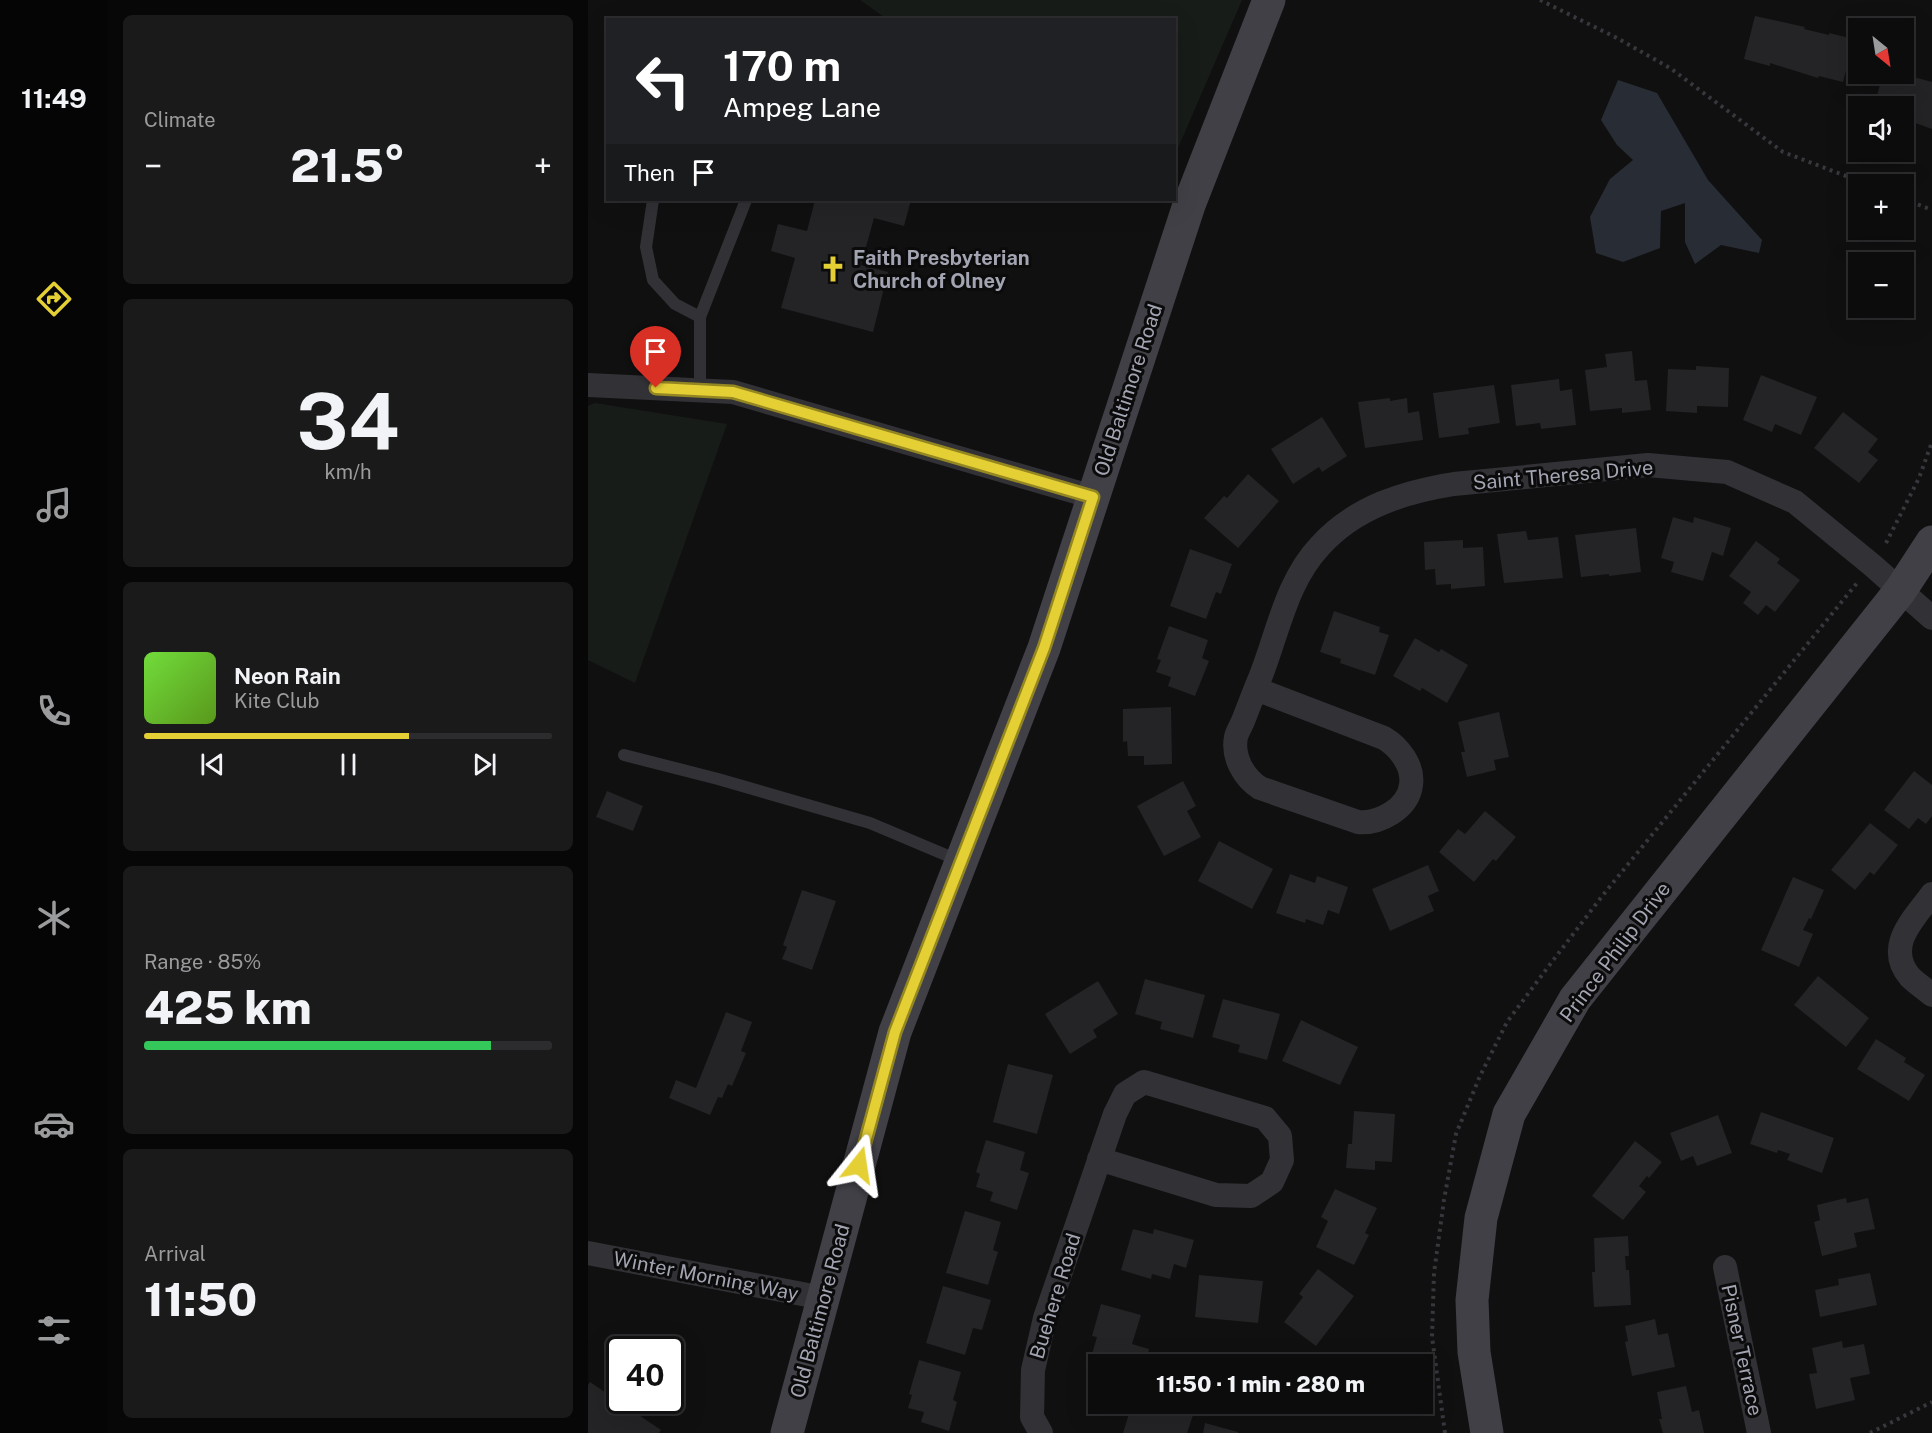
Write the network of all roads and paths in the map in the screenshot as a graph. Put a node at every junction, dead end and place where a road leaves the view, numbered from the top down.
1 (1269, 0) edge
2 (1540, 0) edge
3 (1848, 177) edge
4 (653, 201) edge
5 (746, 201) edge
6 (1914, 203) edge
7 (1932, 210) edge
8 (700, 317) junction
9 (588, 385) edge
10 (700, 390) junction
11 (1093, 497) junction
12 (1932, 542) edge
13 (1900, 591) junction
14 (1932, 618) edge
15 (1256, 689) junction
16 (624, 755) dead end
17 (961, 861) junction
18 (1932, 894) edge
19 (1932, 995) edge
20 (1099, 1160) junction
21 (588, 1253) edge
22 (1725, 1267) dead end
23 (823, 1298) junction
24 (1932, 1402) edge
25 (787, 1433) edge
26 (1041, 1433) edge
27 (1487, 1433) edge
28 (1759, 1433) edge
29 (1870, 1433) edge

1 - 11 street, Old Baltimore Road
2 - 3 path
4 - 8 lane
5 - 8 lane
6 - 7 path
8 - 10 lane
9 - 10 street
10 - 11 street
11 - 17 street, Old Baltimore Road
12 - 13 street, Prince Philip Drive
13 - 14 street, Saint Theresa Drive
13 - 15 street, Saint Theresa Drive
13 - 27 street, Prince Philip Drive
15 - 15 street, Saint Theresa Drive
16 - 17 lane
17 - 23 street, Old Baltimore Road
18 - 19 street
20 - 20 street, Buehere Road
20 - 26 street, Buehere Road
21 - 23 street, Winter Morning Way
22 - 28 street, Pisner Terrace
23 - 25 street, Old Baltimore Road
24 - 29 path

